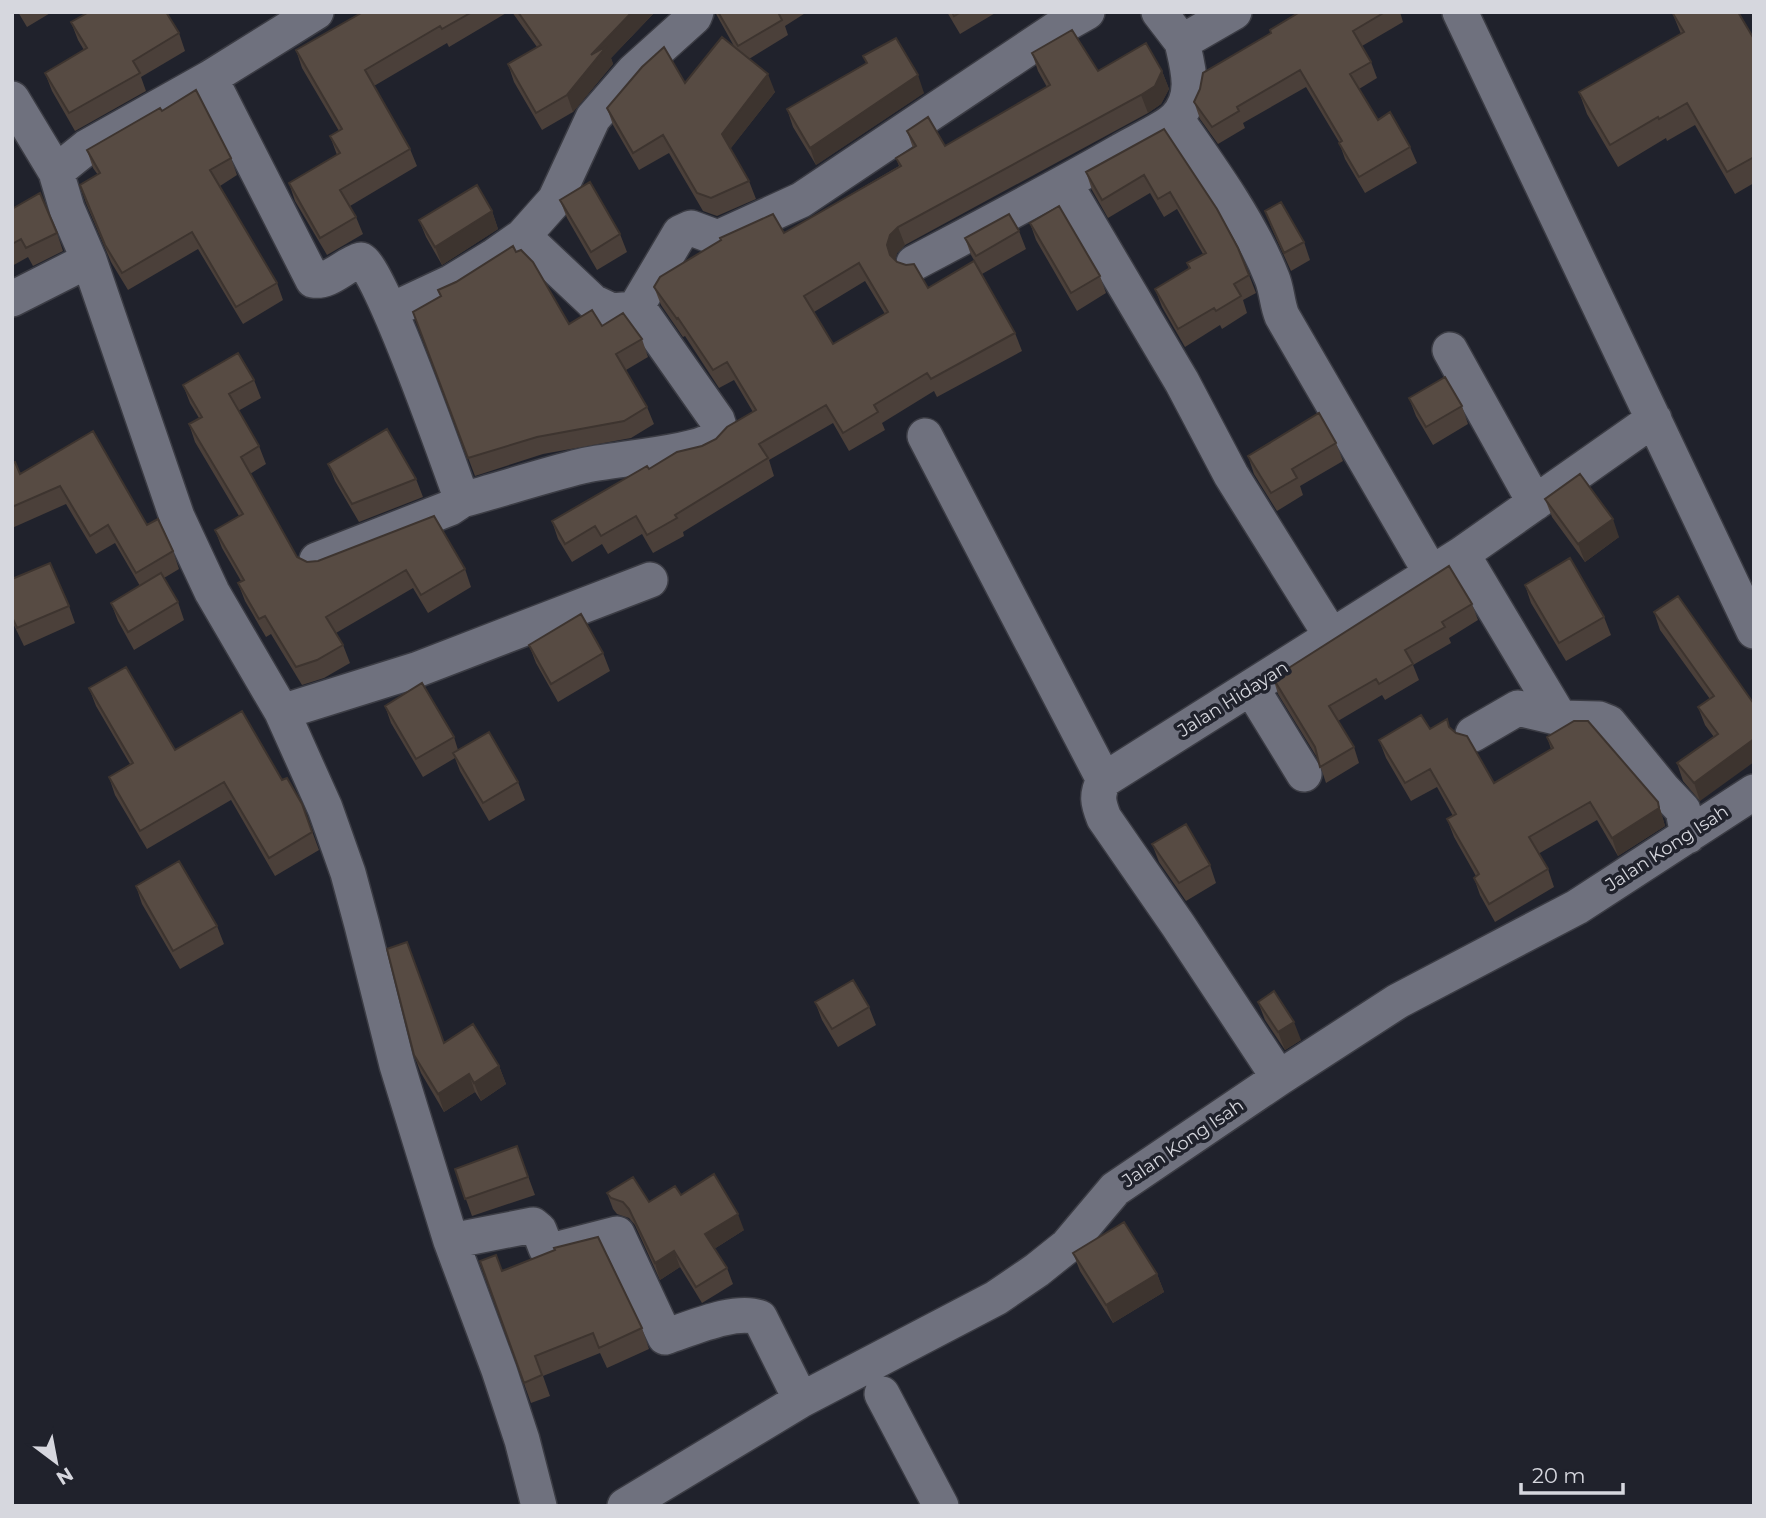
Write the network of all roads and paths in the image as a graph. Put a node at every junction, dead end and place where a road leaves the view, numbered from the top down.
1 (696, 12) edge
2 (1087, 12) edge
3 (1159, 12) edge
4 (1234, 12) edge
5 (1460, 12) edge
6 (314, 13) edge
7 (1182, 42) junction
8 (210, 78) junction
9 (12, 99) edge
10 (1176, 119) junction
11 (56, 172) junction
12 (1065, 184) junction
13 (523, 236) junction
14 (89, 260) junction
15 (914, 263) edge
16 (12, 299) edge
17 (635, 309) junction
18 (390, 311) junction
19 (1450, 350) dead end
20 (1654, 419) junction
21 (925, 436) dead end
22 (463, 500) junction
23 (1535, 503) junction
24 (1462, 554) junction
25 (317, 560) edge
26 (1431, 573) junction
27 (650, 580) dead end
28 (1754, 631) edge
29 (1332, 637) junction
30 (1252, 689) junction
31 (282, 712) junction
32 (1560, 718) junction
33 (1473, 734) dead end
34 (1304, 774) dead end
35 (1104, 780) junction
36 (1754, 792) edge
37 (1688, 836) junction
38 (1279, 1078) junction
39 (452, 1241) junction
40 (882, 1394) dead end
41 (802, 1400) junction
42 (539, 1506) edge
43 (625, 1506) edge
44 (941, 1506) edge

1 - 13 street
2 - 17 street
3 - 7 street
4 - 7 street
5 - 20 street
6 - 8 street
7 - 10 street
8 - 11 street
8 - 18 street
9 - 11 street
10 - 12 street
10 - 26 street
11 - 14 street
12 - 15 street
12 - 29 street
13 - 17 street
13 - 18 street
14 - 16 street
14 - 31 street
17 - 22 street
18 - 22 street
19 - 23 street
20 - 23 street, Jalan Hidayan
20 - 28 street
21 - 35 street
22 - 25 street
23 - 24 street, Jalan Hidayan
24 - 26 street, Jalan Hidayan
24 - 32 street
26 - 29 street, Jalan Hidayan
27 - 31 street
29 - 30 street, Jalan Hidayan
30 - 34 street
30 - 35 street, Jalan Hidayan
31 - 39 street
32 - 33 street
32 - 37 street
35 - 38 street
36 - 37 street, Jalan Kong Isah
37 - 38 street, Jalan Kong Isah
38 - 41 street, Jalan Kong Isah
39 - 41 street
39 - 42 street
40 - 44 street
41 - 43 street, Jalan Kong Isah

